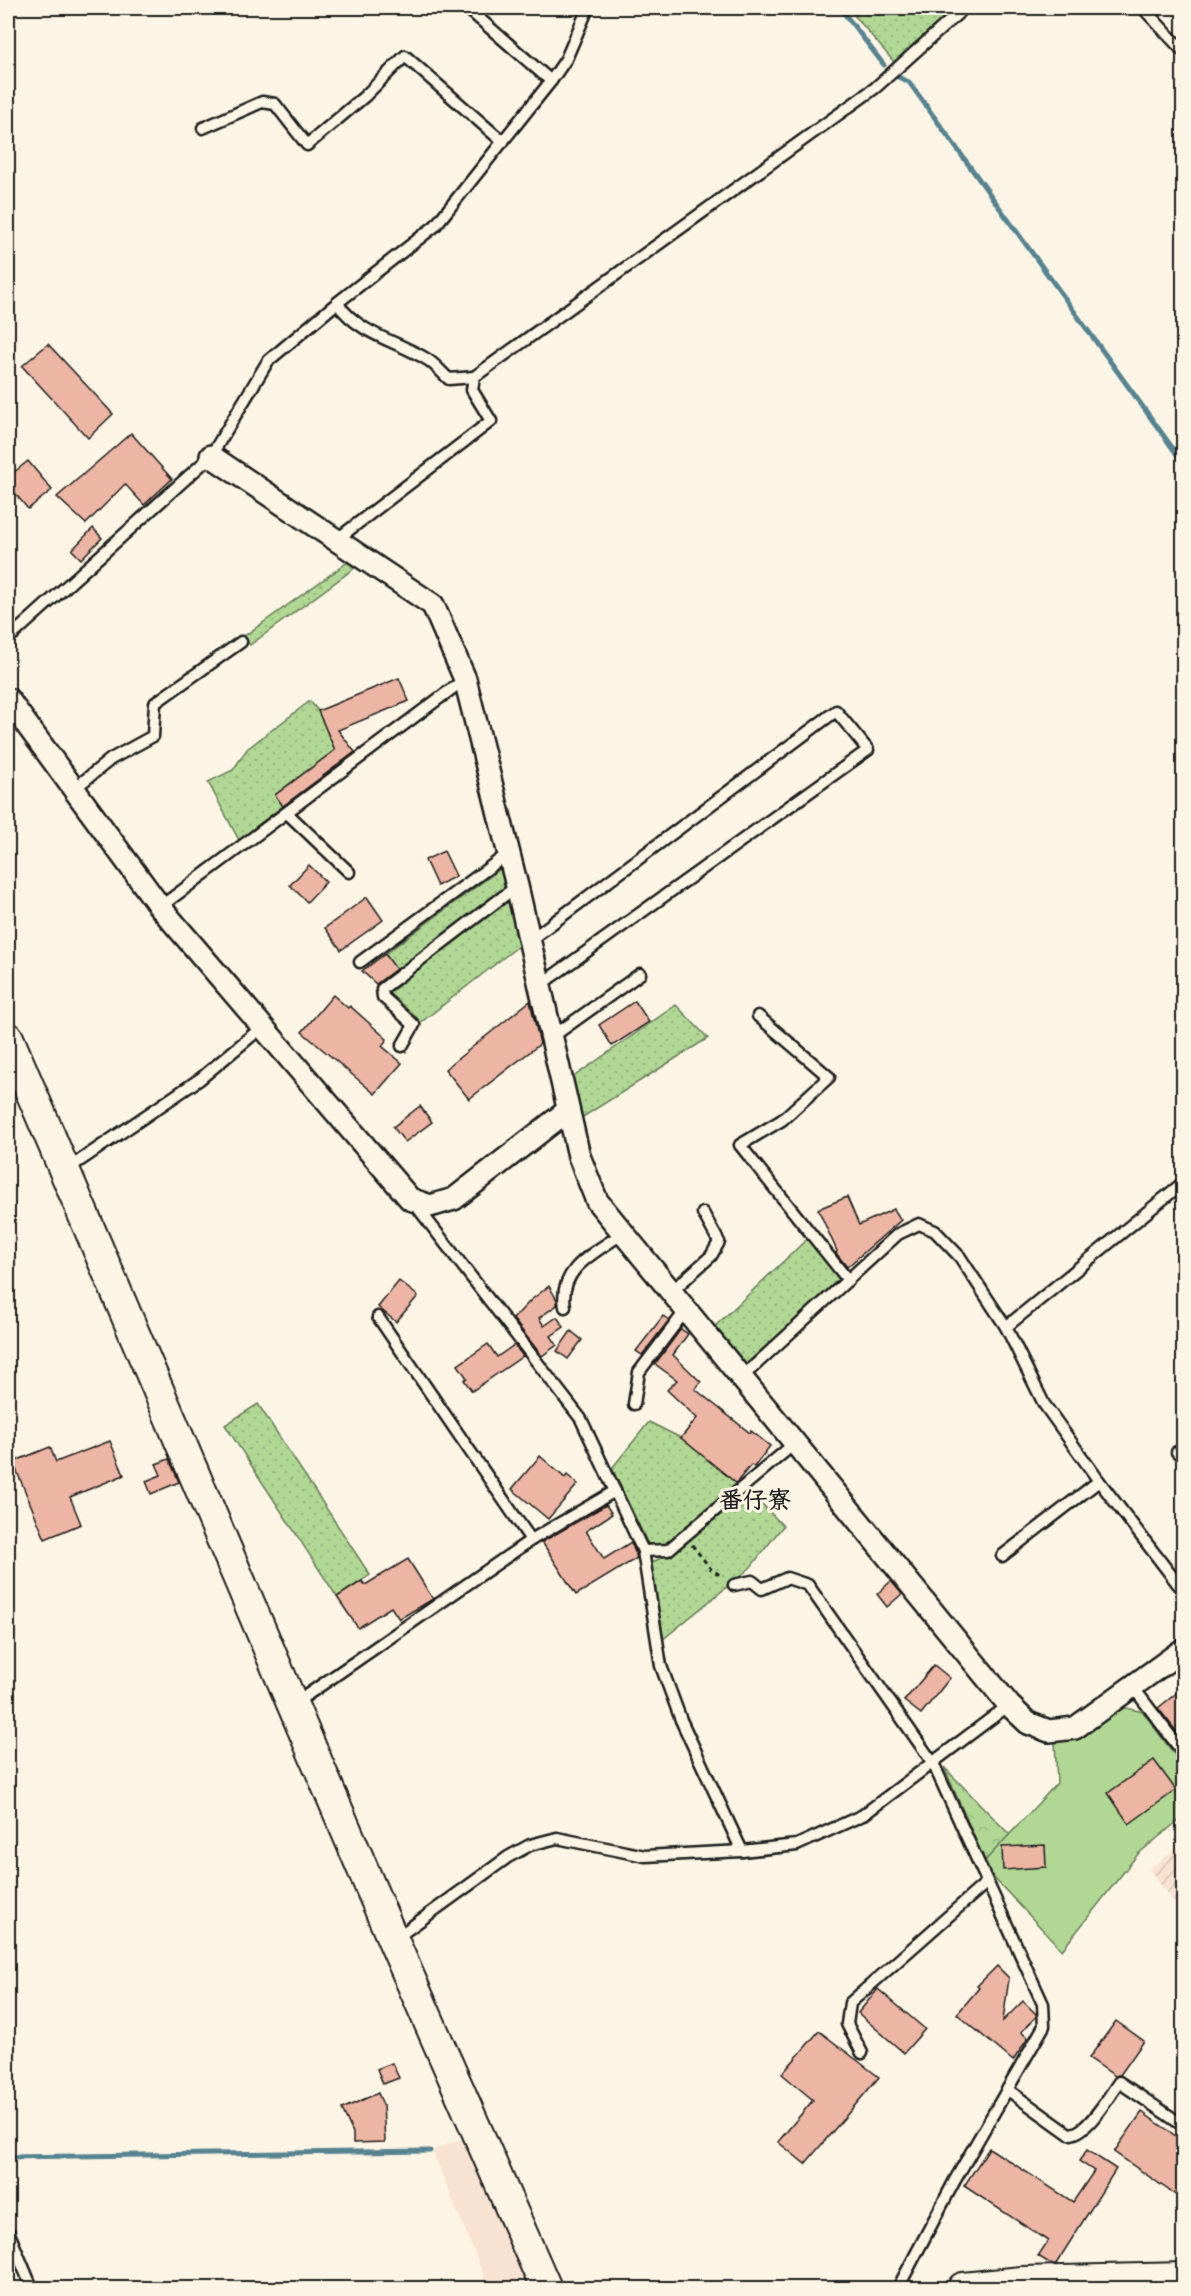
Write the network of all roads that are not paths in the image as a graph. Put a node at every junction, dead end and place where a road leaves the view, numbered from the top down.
1 (466, 8) edge
2 (588, 8) edge
3 (964, 8) edge
4 (1143, 8) edge
5 (1184, 52) edge
6 (551, 81) junction
7 (202, 128) dead end
8 (503, 142) junction
9 (337, 303) junction
10 (474, 377) junction
11 (211, 456) junction
12 (336, 540) junction
13 (8, 639) edge
14 (241, 642) dead end
15 (465, 679) junction
16 (8, 699) edge
17 (74, 789) junction
18 (287, 813) junction
19 (509, 853) junction
20 (349, 872) dead end
21 (517, 886) junction
22 (160, 907) junction
23 (530, 940) junction
24 (360, 962) dead end
25 (640, 974) dead end
26 (540, 985) junction
27 (758, 1016) dead end
28 (262, 1027) junction
29 (552, 1037) junction
30 (8, 1038) edge
31 (402, 1046) dead end
32 (567, 1111) junction
33 (64, 1172) junction
34 (1184, 1182) edge
35 (410, 1199) junction
36 (704, 1212) dead end
37 (623, 1233) junction
38 (848, 1280) junction
39 (671, 1292) junction
40 (565, 1307) dead end
41 (686, 1310) junction
42 (378, 1317) dead end
43 (1006, 1327) junction
44 (741, 1378) junction
45 (634, 1404) dead end
46 (795, 1443) junction
47 (1099, 1481) junction
48 (615, 1491) junction
49 (531, 1539) junction
50 (643, 1551) junction
51 (1002, 1556) dead end
52 (734, 1585) road end
53 (1184, 1592) edge
54 (1184, 1649) edge
55 (1132, 1687) junction
56 (293, 1704) junction
57 (1009, 1706) junction
58 (1184, 1754) edge
59 (933, 1763) junction
60 (742, 1851) junction
61 (986, 1883) junction
62 (393, 1940) junction
63 (862, 2053) dead end
64 (1008, 2090) junction
65 (1184, 2126) edge
66 (8, 2231) edge
67 (1184, 2278) edge
68 (32, 2289) edge
69 (546, 2289) edge
70 (898, 2289) edge
71 (963, 2289) edge

1 - 6 lane
2 - 6 lane
3 - 10 lane
4 - 5 lane
6 - 8 lane
7 - 8 lane
8 - 9 lane
9 - 10 lane
9 - 11 lane
10 - 12 lane
11 - 12 street
11 - 13 lane
12 - 15 street
14 - 17 lane
15 - 18 lane
15 - 19 street
16 - 17 street
17 - 22 street
18 - 20 lane
18 - 22 lane
19 - 21 street
19 - 24 lane
21 - 23 street
21 - 31 lane
22 - 28 street
23 - 26 street
23 - 26 lane
25 - 29 lane
26 - 29 street
27 - 38 lane
28 - 33 lane
28 - 35 street
29 - 32 street
30 - 33 street
32 - 35 street
32 - 37 street
33 - 56 street
34 - 43 lane
35 - 48 lane
36 - 39 lane
37 - 39 street
37 - 40 lane
38 - 43 lane
38 - 44 lane
39 - 41 street
41 - 44 street
41 - 45 lane
42 - 49 lane
43 - 47 lane
44 - 46 street
46 - 50 lane
46 - 57 street
47 - 51 lane
47 - 53 lane
48 - 49 lane
48 - 50 lane
49 - 56 lane
50 - 60 lane
52 - 59 lane
54 - 55 street
55 - 57 street
55 - 58 lane
56 - 62 street
57 - 59 lane
59 - 60 lane
59 - 61 lane
60 - 62 lane
61 - 63 lane
61 - 64 lane
62 - 69 street
64 - 65 lane
64 - 70 lane
66 - 68 lane
67 - 71 street

